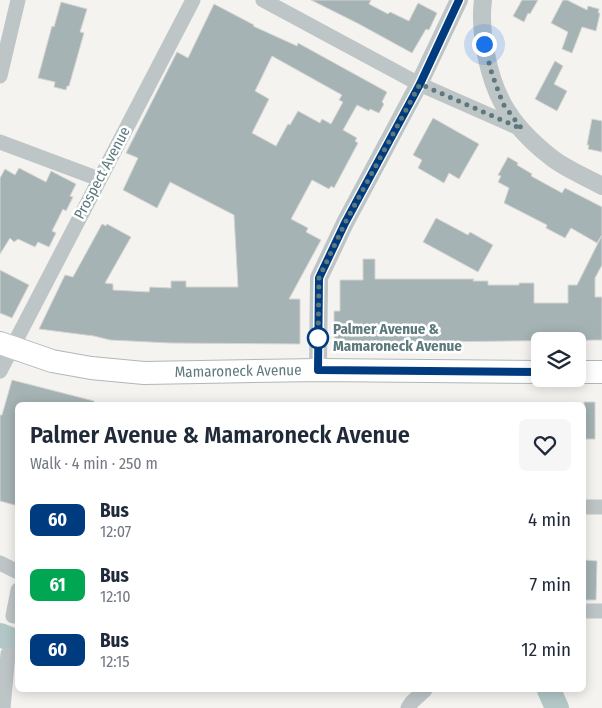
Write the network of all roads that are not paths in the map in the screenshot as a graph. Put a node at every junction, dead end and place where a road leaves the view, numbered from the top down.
1 (18, 0) edge
2 (193, 0) edge
3 (263, 0) edge
4 (460, 0) edge
5 (483, 0) edge
6 (0, 76) edge
7 (420, 84) junction
8 (522, 129) junction
9 (0, 142) edge
10 (99, 178) junction
11 (602, 186) edge
12 (6, 345) edge
13 (318, 370) junction
14 (0, 371) edge
15 (531, 372) edge
16 (586, 372) edge
17 (602, 372) edge
18 (586, 507) edge
19 (602, 507) edge
20 (0, 562) edge
21 (15, 570) edge
22 (15, 610) edge
23 (586, 611) edge
24 (602, 611) edge
25 (14, 616) dead end
26 (8, 654) dead end
27 (423, 692) edge
28 (2, 705) edge
29 (408, 708) edge

1 - 6 street
2 - 10 street, Prospect Avenue
3 - 7 street
4 - 7 street
5 - 8 street
7 - 8 street
7 - 13 street
8 - 11 street
9 - 10 street
10 - 12 street, Prospect Avenue
12 - 13 main road, Mamaroneck Avenue
12 - 14 street, Prospect Avenue
13 - 15 main road, Mamaroneck Avenue
16 - 17 main road
18 - 19 street
20 - 21 street
22 - 25 street
23 - 24 street
26 - 28 street
27 - 29 street

